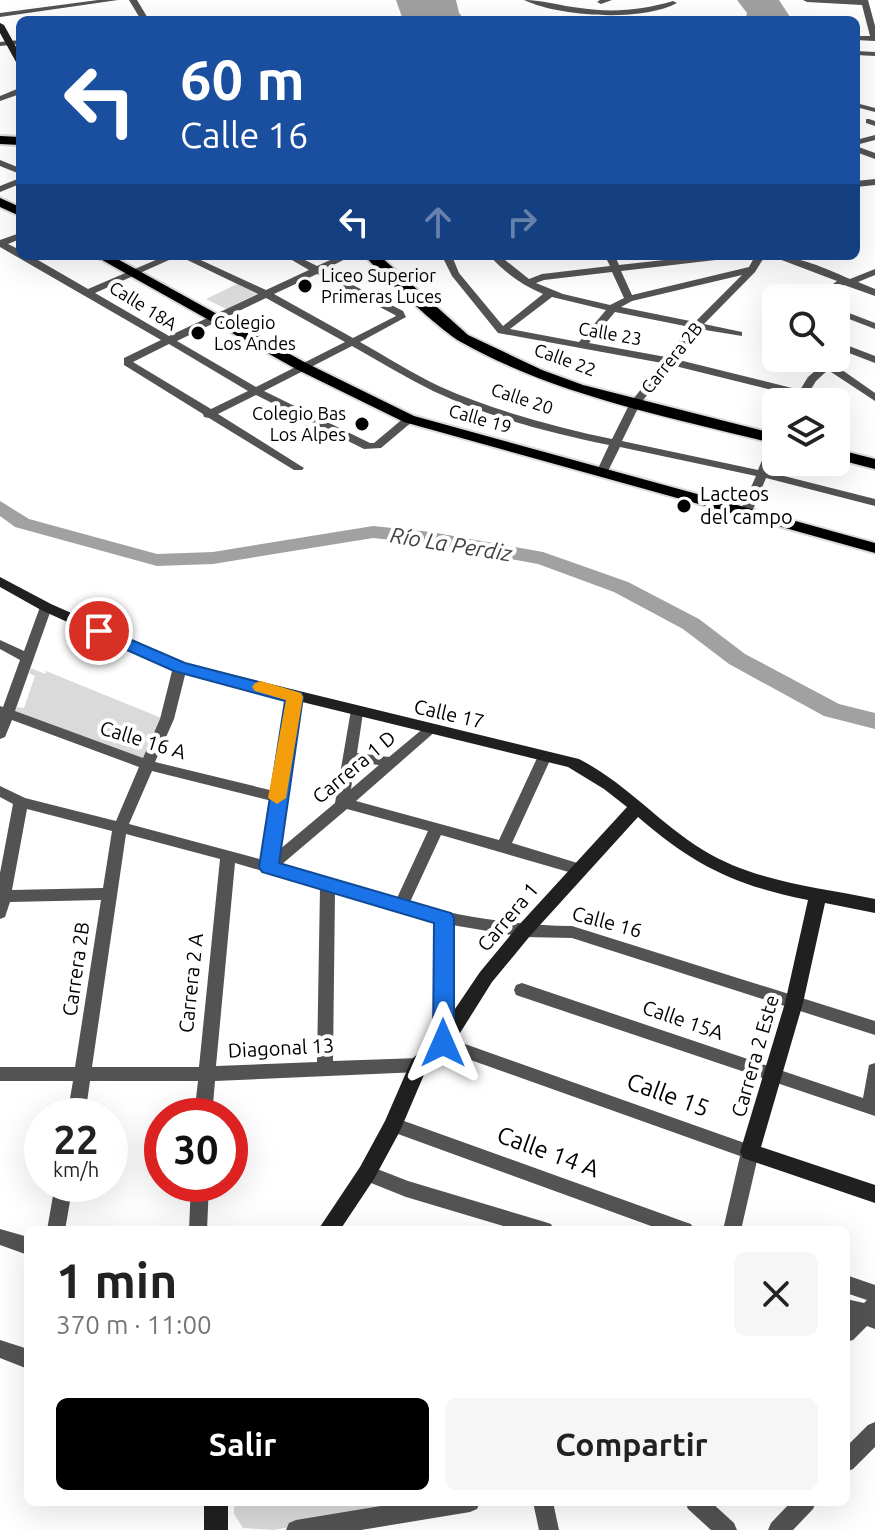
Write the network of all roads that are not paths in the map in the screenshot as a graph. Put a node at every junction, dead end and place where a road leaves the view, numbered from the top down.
1 (56, 0) edge
2 (114, 0) edge
3 (528, 0) edge
4 (602, 1) edge
5 (810, 1) edge
6 (864, 1) edge
7 (671, 7) edge
8 (61, 8) junction
9 (655, 11) junction
10 (0, 15) edge
11 (66, 16) edge
12 (613, 16) edge
13 (617, 16) edge
14 (624, 16) edge
15 (873, 24) edge
16 (0, 25) edge
17 (875, 38) edge
18 (15, 42) edge
19 (0, 44) edge
20 (31, 260) edge
21 (109, 260) edge
22 (164, 260) edge
23 (193, 260) edge
24 (298, 260) edge
25 (338, 260) edge
26 (376, 260) edge
27 (449, 260) edge
28 (498, 260) edge
29 (612, 260) edge
30 (684, 260) edge
31 (758, 260) edge
32 (791, 260) edge
33 (615, 267) junction
34 (318, 270) junction
35 (752, 270) junction
36 (875, 272) edge
37 (133, 273) junction
38 (845, 282) junction
39 (528, 283) junction
40 (842, 284) edge
41 (90, 292) junction
42 (875, 293) edge
43 (266, 294) junction
44 (549, 294) junction
45 (629, 299) junction
46 (613, 308) junction
47 (850, 316) edge
48 (214, 318) junction
49 (697, 325) junction
50 (875, 326) edge
51 (502, 331) junction
52 (738, 334) dead end
53 (168, 340) junction
54 (353, 342) junction
55 (581, 346) junction
56 (850, 350) edge
57 (875, 360) edge
58 (669, 361) junction
59 (301, 366) junction
60 (838, 372) edge
61 (875, 379) edge
62 (857, 385) junction
63 (765, 388) edge
64 (254, 390) junction
65 (875, 398) edge
66 (635, 403) junction
67 (208, 415) junction
68 (409, 419) junction
69 (762, 436) edge
70 (617, 442) junction
71 (850, 458) edge
72 (875, 464) edge
73 (298, 468) dead end
74 (602, 473) junction
75 (762, 474) joint
76 (770, 476) edge
77 (875, 503) edge
78 (746, 512) junction
79 (875, 548) edge
80 (0, 581) edge
81 (46, 607) junction
82 (0, 644) edge
83 (28, 658) junction
84 (180, 667) junction
85 (295, 697) junction
86 (356, 713) junction
87 (4, 714) edge
88 (430, 730) junction
89 (0, 734) edge
90 (545, 756) junction
91 (351, 757) junction
92 (391, 762) junction
93 (148, 765) junction
94 (0, 791) edge
95 (277, 797) junction
96 (21, 802) junction
97 (342, 802) junction
98 (638, 806) junction
99 (120, 828) junction
100 (436, 829) junction
101 (504, 845) junction
102 (228, 855) junction
103 (269, 867) junction
104 (579, 869) junction
105 (328, 886) junction
106 (109, 894) junction
107 (818, 894) junction
108 (2, 896) edge
109 (402, 904) junction
110 (875, 906) edge
111 (0, 913) edge
112 (444, 918) junction
113 (524, 931) junction
114 (522, 990) dead end
115 (794, 1003) junction
116 (875, 1028) edge
117 (443, 1043) junction
118 (419, 1065) junction
119 (325, 1068) junction
120 (875, 1070) edge
121 (83, 1073) junction
122 (0, 1074) edge
123 (205, 1074) junction
124 (774, 1074) junction
125 (79, 1098) edge
126 (204, 1098) edge
127 (872, 1108) edge
128 (393, 1125) junction
129 (750, 1152) junction
130 (367, 1173) junction
131 (875, 1194) edge
132 (61, 1202) edge
133 (199, 1202) edge
134 (57, 1226) edge
135 (198, 1226) edge
136 (331, 1226) edge
137 (531, 1226) edge
138 (674, 1226) edge
139 (733, 1226) edge
140 (0, 1237) edge
141 (24, 1245) edge
142 (850, 1285) edge
143 (875, 1294) edge
144 (850, 1309) edge
145 (872, 1313) edge
146 (850, 1330) edge
147 (0, 1349) edge
148 (24, 1358) edge
149 (873, 1438) edge
150 (850, 1458) edge
151 (216, 1506) edge
152 (445, 1506) edge
153 (544, 1506) edge
154 (700, 1506) edge
155 (802, 1506) edge
156 (216, 1530) edge
157 (296, 1530) edge
158 (549, 1530) edge
159 (727, 1530) edge
160 (778, 1530) edge

1 - 8 street
2 - 8 street
3 - 12 street
4 - 13 street
5 - 6 street
6 - 15 street
7 - 9 street
7 - 9 street
8 - 10 street
8 - 11 street
9 - 14 street
15 - 17 street
16 - 18 main road
18 - 19 street
20 - 41 street, Calle 18A
21 - 37 main road, Calle 19
22 - 37 street
23 - 43 street, Calle 20
24 - 34 street
25 - 34 street
26 - 66 main road, Calle 22
27 - 51 street
28 - 39 street
29 - 33 street
30 - 33 street
31 - 35 street, Carrera 2B
32 - 38 street
33 - 39 street
33 - 45 street
34 - 43 street
34 - 54 street
35 - 45 street
35 - 49 street, Carrera 2B
36 - 38 street
37 - 41 street
37 - 48 main road, Calle 19
38 - 40 street
38 - 42 street
39 - 44 street
41 - 53 street, Calle 18A
43 - 48 street
43 - 54 street, Calle 20
44 - 46 street
44 - 51 street
45 - 46 street
46 - 49 street
46 - 55 street
47 - 50 street
48 - 53 street
48 - 59 main road, Calle 19
49 - 52 street
49 - 58 street, Carrera 2B
51 - 55 street, Calle 23
53 - 64 street, Calle 18A
53 - 67 street
54 - 59 street
54 - 70 street, Calle 20
55 - 58 street, Calle 23
56 - 57 street
58 - 63 street, Calle 23
58 - 66 street, Carrera 2B
59 - 64 street
59 - 68 main road, Calle 19
60 - 62 street
61 - 62 street
62 - 65 street
64 - 67 street
64 - 68 street, Calle 18A
66 - 69 main road, Calle 22
66 - 70 street, Carrera 2B
67 - 73 street
68 - 74 main road, Calle 19
70 - 74 street, Carrera 2B
70 - 75 street, Calle 20
71 - 72 main road
74 - 78 main road, Calle 19
75 - 78 street
76 - 77 street, Calle 20
78 - 79 main road, Calle 19
80 - 81 main road, Calle 17
81 - 83 street
81 - 84 main road, Calle 17
82 - 83 street
83 - 87 street
84 - 85 main road, Calle 17
84 - 93 street, Carrera 2B
85 - 86 main road, Calle 17
85 - 95 street
86 - 88 main road, Calle 17
86 - 91 street
87 - 89 street
87 - 93 street, Calle 16 A
88 - 90 main road, Calle 17
88 - 92 street, Carrera 1 D
90 - 98 main road, Calle 17
90 - 101 street
91 - 92 street
91 - 97 street
92 - 97 street, Carrera 1 D
93 - 95 street, Calle 16 A
93 - 99 street, Carrera 2B
94 - 96 street, Calle 16
95 - 103 street
96 - 99 street, Calle 16
96 - 108 street
97 - 100 street
97 - 103 street, Carrera 1 D
98 - 104 main road, Carrera 1
98 - 107 main road, Calle 17
99 - 102 street, Calle 16
99 - 106 street, Carrera 2B
100 - 101 street
100 - 109 street
101 - 104 street
102 - 103 street, Calle 16
102 - 123 street, Carrera 2 A
103 - 105 street, Calle 16
104 - 113 main road, Carrera 1
105 - 109 street, Calle 16
105 - 119 street
106 - 108 street
106 - 121 street, Carrera 2B
107 - 110 main road, Calle 17
107 - 115 main road, Carrera 2 Este
108 - 111 street
109 - 112 street, Calle 16
112 - 113 street, Calle 16
112 - 117 street
113 - 115 street, Calle 16
113 - 117 main road, Carrera 1
114 - 124 street, Calle 15A
115 - 116 street, Calle 16
115 - 124 main road, Carrera 2 Este
117 - 118 main road, Carrera 1
117 - 129 street, Calle 15
118 - 119 street, Diagonal 13
118 - 128 main road, Carrera 1
119 - 123 street, Diagonal 13
120 - 127 street
121 - 122 street, Diagonal 13
121 - 123 street, Diagonal 13
121 - 125 street, Carrera 2B
123 - 126 street, Carrera 2 A
124 - 127 street, Calle 15A
124 - 129 main road, Carrera 2 Este
128 - 130 main road, Carrera 1
128 - 138 street, Calle 14 A
129 - 131 main road, Calle 15
129 - 139 street, Carrera 2 Este
130 - 136 main road, Carrera 1
130 - 137 street
132 - 134 street
133 - 135 street
140 - 141 street
142 - 143 street
144 - 145 street
145 - 146 street
147 - 148 street
149 - 150 street
151 - 156 main road
152 - 157 street
153 - 158 street
154 - 159 street
155 - 160 street

